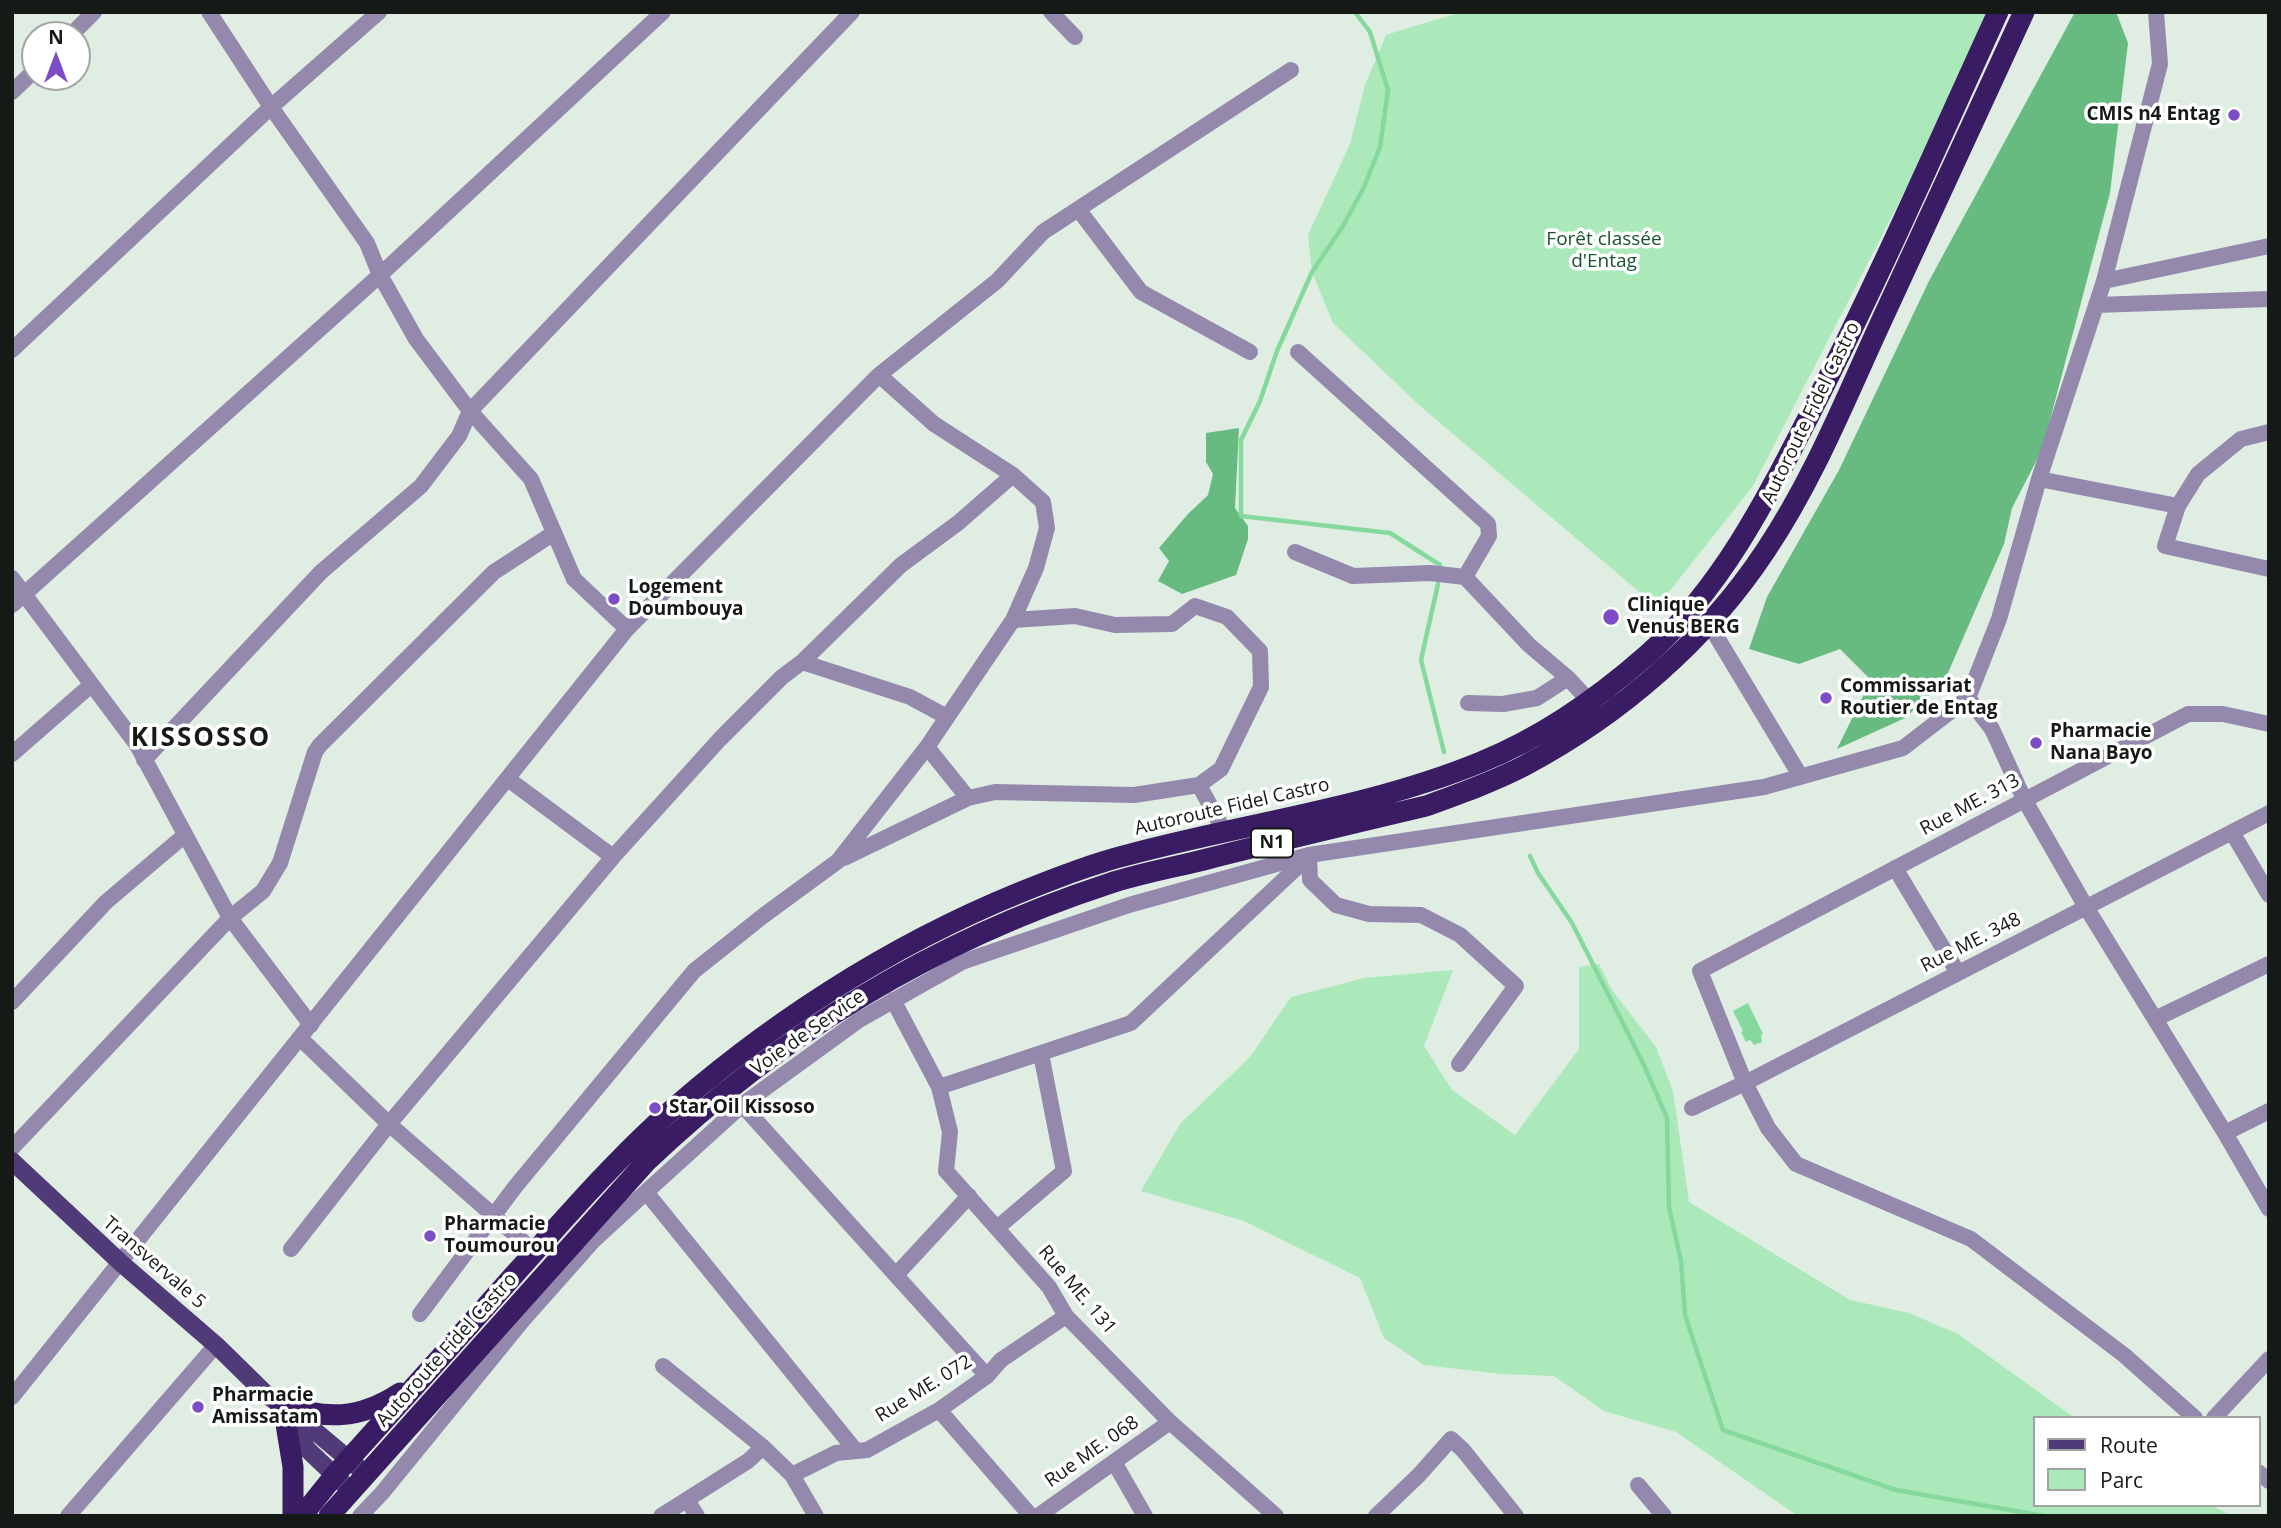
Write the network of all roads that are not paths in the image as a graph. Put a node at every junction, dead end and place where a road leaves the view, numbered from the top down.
1 (208, 12) edge
2 (379, 12) edge
3 (663, 12) edge
4 (852, 12) edge
5 (1051, 12) edge
6 (1998, 12) edge
7 (2024, 12) edge
8 (2156, 12) edge
9 (1074, 37) dead end
10 (1291, 70) dead end
11 (271, 107) junction
12 (1078, 209) junction
13 (2269, 246) edge
14 (380, 275) junction
15 (2104, 281) junction
16 (2269, 299) edge
17 (2096, 304) junction
18 (12, 350) edge
19 (1250, 352) dead end
20 (1298, 352) dead end
21 (879, 375) junction
22 (470, 411) junction
23 (2269, 432) edge
24 (1013, 475) junction
25 (2039, 479) junction
26 (2178, 506) junction
27 (554, 533) junction
28 (1295, 552) dead end
29 (2269, 569) edge
30 (1465, 577) junction
31 (12, 578) edge
32 (18, 599) edge
33 (1013, 620) junction
34 (1709, 624) junction
35 (627, 629) junction
36 (802, 662) junction
37 (1569, 678) junction
38 (92, 685) junction
39 (1968, 698) junction
40 (1590, 702) junction
41 (1468, 703) dead end
42 (947, 717) junction
43 (2269, 724) edge
44 (927, 747) junction
45 (12, 754) edge
46 (144, 760) junction
47 (1801, 777) junction
48 (508, 779) junction
49 (1199, 785) junction
50 (968, 798) junction
51 (2025, 799) junction
52 (2269, 813) edge
53 (1224, 831) junction
54 (2232, 832) junction
55 (185, 835) junction
56 (1308, 845) junction
57 (613, 858) junction
58 (838, 861) junction
59 (1895, 868) junction
60 (2269, 895) edge
61 (2086, 907) junction
62 (230, 918) junction
63 (2269, 964) edge
64 (1958, 973) junction
65 (893, 1000) junction
66 (12, 1002) edge
67 (2155, 1019) junction
68 (311, 1025) junction
69 (300, 1039) junction
70 (1041, 1054) junction
71 (1459, 1064) dead end
72 (1745, 1083) junction
73 (939, 1087) junction
74 (742, 1105) junction
75 (1692, 1108) dead end
76 (2269, 1111) edge
77 (388, 1124) junction
78 (2225, 1133) junction
79 (12, 1148) edge
80 (12, 1161) edge
81 (646, 1192) junction
82 (969, 1196) junction
83 (2269, 1209) edge
84 (492, 1216) junction
85 (997, 1228) junction
86 (291, 1249) dead end
87 (535, 1252) junction
88 (121, 1263) junction
89 (896, 1275) junction
90 (420, 1314) dead end
91 (1066, 1316) junction
92 (216, 1345) junction
93 (2269, 1359) edge
94 (663, 1366) dead end
95 (987, 1376) junction
96 (419, 1381) junction
97 (12, 1397) edge
98 (278, 1406) junction
99 (939, 1409) junction
100 (2193, 1416) edge
101 (2216, 1416) edge
102 (1170, 1422) junction
103 (763, 1447) junction
104 (856, 1451) junction
105 (349, 1459) junction
106 (1114, 1462) junction
107 (366, 1474) junction
108 (792, 1475) junction
109 (334, 1476) junction
110 (1638, 1485) dead end
111 (351, 1491) junction
112 (687, 1500) junction
113 (1038, 1515) edge
114 (68, 1516) edge
115 (293, 1516) edge
116 (302, 1516) edge
117 (329, 1516) edge
118 (360, 1516) edge
119 (661, 1516) edge
120 (697, 1516) edge
121 (816, 1516) edge
122 (1145, 1516) edge
123 (1276, 1516) edge
124 (1376, 1516) edge
125 (1516, 1516) edge
126 (1664, 1516) edge

1 - 11 street
2 - 11 street
3 - 14 street
4 - 22 street
5 - 9 street
6 - 40 highway, Autoroute Fidel Castro / N1
7 - 34 highway, Autoroute Fidel Castro / N1
8 - 15 street
10 - 12 street
11 - 14 street
11 - 18 street
12 - 19 street
12 - 21 street
13 - 15 street
14 - 22 street
14 - 32 street
15 - 17 street
16 - 17 street
17 - 25 street
20 - 30 street
21 - 24 street
21 - 35 street
22 - 27 street
22 - 46 street
23 - 26 street
24 - 33 street
24 - 36 street
25 - 26 street
25 - 39 street
26 - 29 street
27 - 35 street
27 - 62 street
28 - 30 street
30 - 37 street
31 - 32 street
32 - 38 street
33 - 42 street
33 - 49 street
34 - 47 street
34 - 56 highway, Autoroute Fidel Castro / N1
35 - 48 street
36 - 42 street
36 - 57 street
37 - 40 street
37 - 41 street
38 - 45 street
38 - 46 street
39 - 47 street, Voie de Service
39 - 51 street
40 - 53 highway, Autoroute Fidel Castro / N1
42 - 44 street
43 - 51 street, Rue ME. 313
44 - 50 street
44 - 58 street
46 - 55 street
47 - 56 street, Voie de Service
48 - 57 street
48 - 68 street
49 - 50 street
49 - 53 street
50 - 58 street
51 - 59 street, Rue ME. 313
51 - 61 street
52 - 54 street, Rue ME. 348
53 - 87 highway, Autoroute Fidel Castro / N1
54 - 60 street
54 - 61 street, Rue ME. 348
55 - 62 street
55 - 66 street
56 - 65 street, Voie de Service
56 - 70 street
56 - 71 street
56 - 107 highway, Autoroute Fidel Castro / N1
57 - 77 street
58 - 84 street
59 - 64 street
59 - 72 street, Rue ME. 313
61 - 64 street, Rue ME. 348
61 - 67 street
62 - 68 street
62 - 79 street
63 - 67 street
64 - 72 street, Rue ME. 348
65 - 73 street, Rue ME. 131
65 - 74 street, Voie de Service
67 - 78 street
68 - 69 street
69 - 77 street
69 - 88 street
70 - 73 street
70 - 85 street
72 - 75 street, Rue ME. 348
72 - 100 street
73 - 82 street, Rue ME. 131
74 - 81 street, Voie de Service
74 - 89 street
76 - 78 street
77 - 84 street
77 - 86 street
78 - 83 street
80 - 88 main road, Transvervale 5
81 - 104 street
81 - 118 street, Voie de Service
82 - 85 street, Rue ME. 131
82 - 89 street
84 - 87 street
84 - 90 street
85 - 91 street, Rue ME. 131
87 - 96 highway, Autoroute Fidel Castro / N1
88 - 92 main road, Transvervale 5
88 - 97 street
89 - 95 street
91 - 95 street, Rue ME. 072
91 - 102 street, Rue ME. 131
92 - 98 main road, Transvervale 5
92 - 114 street
93 - 101 street
94 - 103 street
95 - 99 street, Rue ME. 072
96 - 98 highway
96 - 105 highway, Autoroute Fidel Castro / N1
98 - 105 main road, Transvervale 5
98 - 109 main road, Transvervale 5
98 - 115 highway
99 - 104 street, Rue ME. 072
99 - 113 street
102 - 106 street, Rue ME. 068
102 - 123 street, Rue ME. 131
103 - 108 street
103 - 112 street
104 - 108 street, Rue ME. 072
105 - 107 main road, Transvervale 5
105 - 109 highway, Autoroute Fidel Castro / N1
106 - 113 street, Rue ME. 068
106 - 122 street
107 - 111 highway, Autoroute Fidel Castro / N1
108 - 121 street
109 - 111 main road, Transvervale 5
109 - 116 highway, Autoroute Fidel Castro / N1
110 - 126 street
111 - 117 highway, Autoroute Fidel Castro / N1
112 - 119 street
112 - 120 street
124 - 125 street

